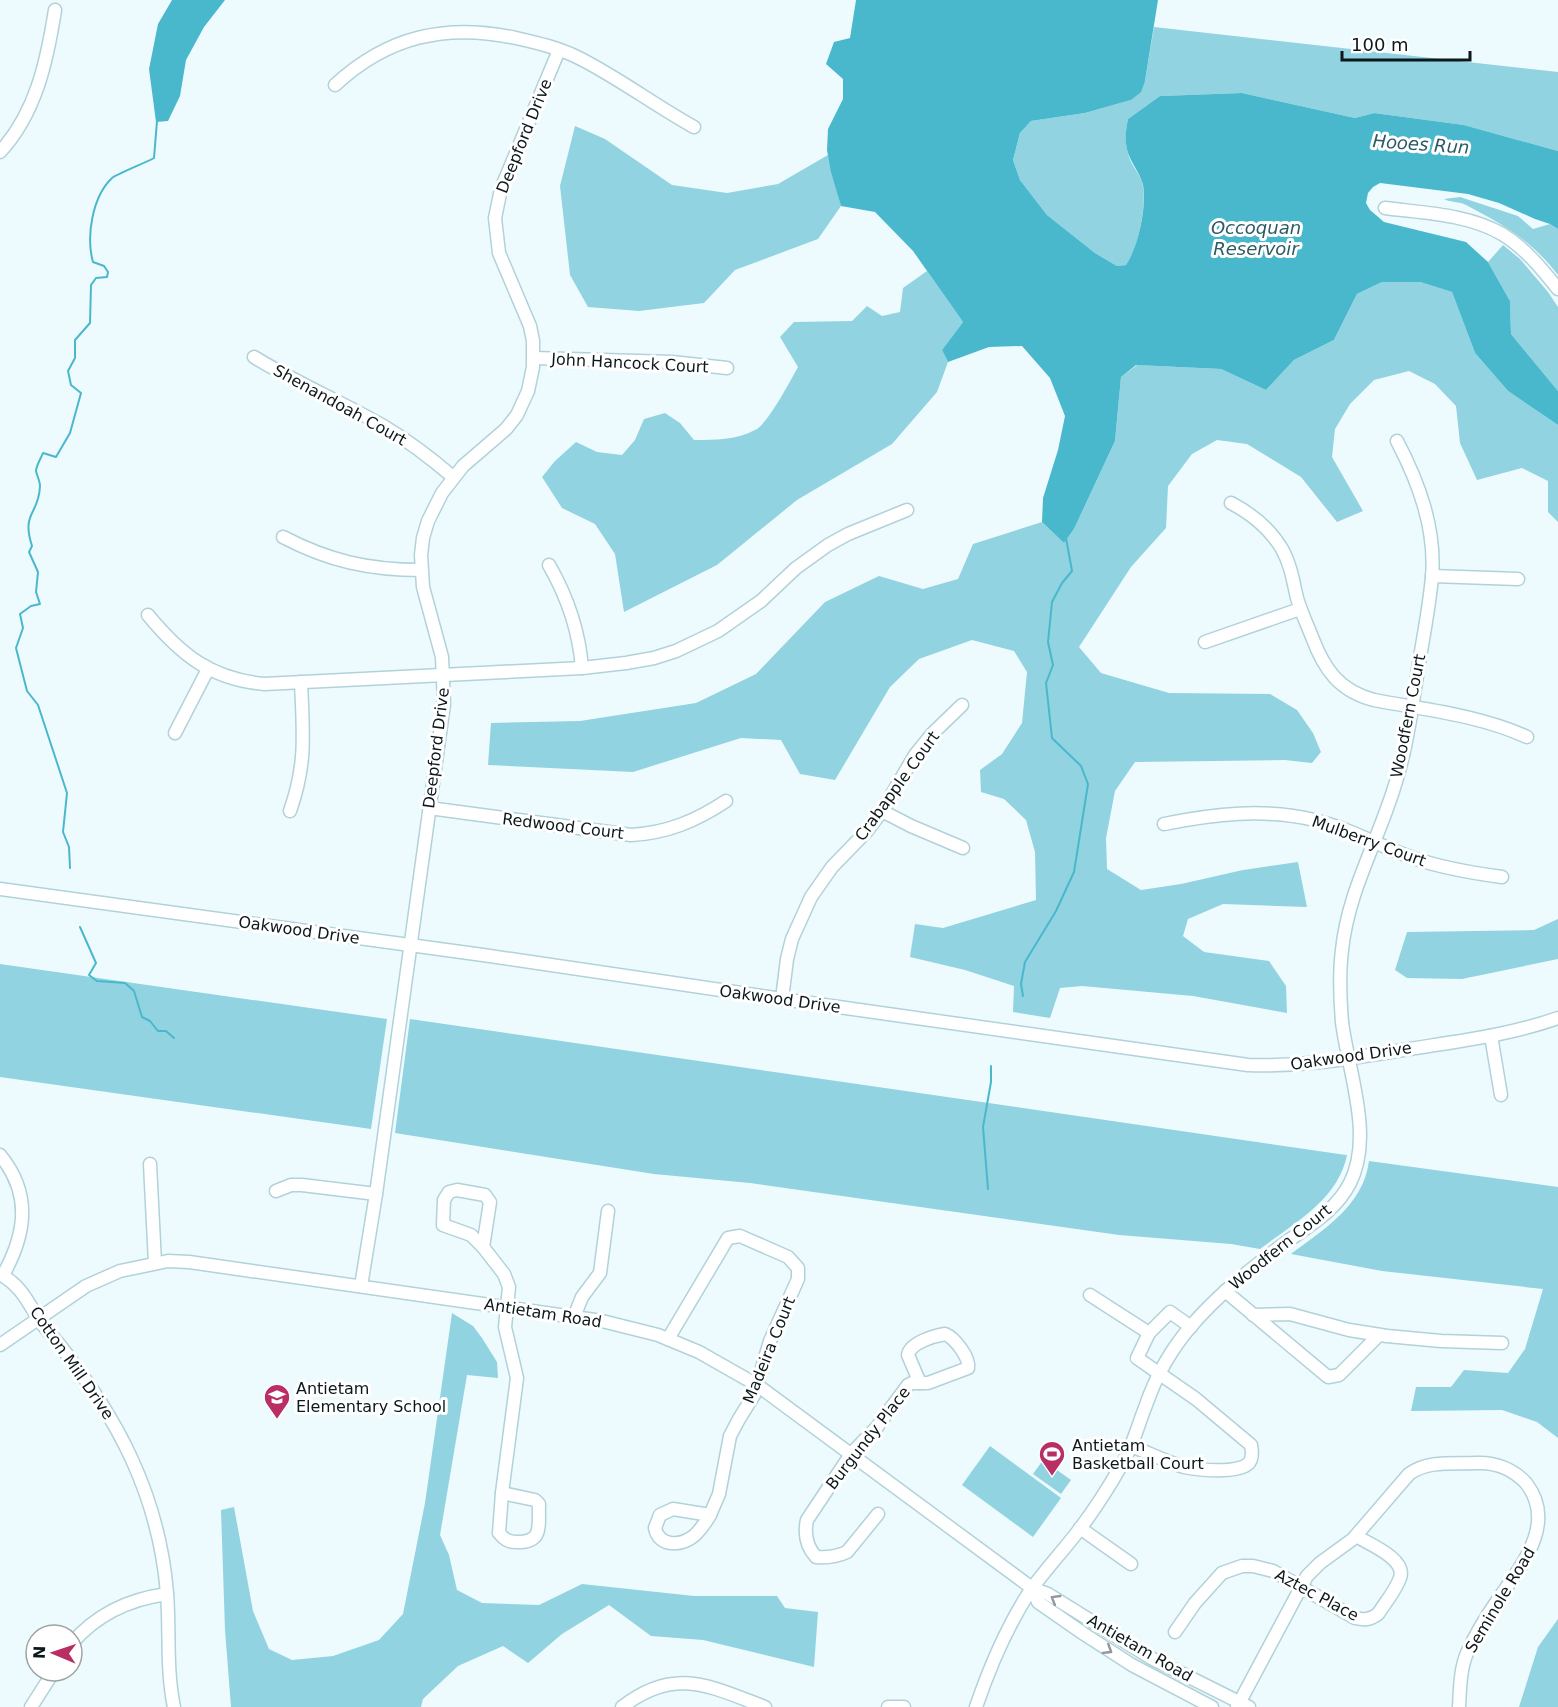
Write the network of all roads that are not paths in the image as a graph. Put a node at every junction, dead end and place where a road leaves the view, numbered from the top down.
1 (55, 10) dead end
2 (560, 50) junction
3 (335, 85) dead end
4 (694, 127) dead end
5 (0, 152) edge
6 (1385, 208) dead end
7 (1558, 289) edge
8 (254, 357) dead end
9 (534, 358) junction
10 (727, 368) dead end
11 (1397, 441) dead end
12 (453, 477) junction
13 (1231, 503) dead end
14 (907, 510) dead end
15 (283, 537) dead end
16 (549, 565) dead end
17 (421, 570) junction
18 (1432, 576) junction
19 (1518, 579) dead end
20 (1300, 609) junction
21 (148, 615) dead end
22 (1205, 642) dead end
23 (582, 668) junction
24 (208, 669) junction
25 (444, 676) junction
26 (302, 682) junction
27 (962, 705) dead end
28 (1412, 707) junction
29 (175, 733) dead end
30 (1527, 737) dead end
31 (726, 801) dead end
32 (429, 808) junction
33 (290, 811) dead end
34 (882, 811) junction
35 (1164, 824) dead end
36 (1374, 841) junction
37 (963, 848) dead end
38 (1502, 877) dead end
39 (0, 889) edge
40 (410, 945) junction
41 (782, 999) junction
42 (1558, 1018) edge
43 (1491, 1036) junction
44 (1348, 1059) junction
45 (1501, 1095) dead end
46 (0, 1155) edge
47 (150, 1164) dead end
48 (276, 1191) dead end
49 (376, 1194) junction
50 (608, 1211) dead end
51 (483, 1247) junction
52 (154, 1263) junction
53 (1, 1275) edge
54 (361, 1286) junction
55 (1225, 1292) junction
56 (1090, 1294) dead end
57 (507, 1307) junction
58 (1253, 1315) junction
59 (574, 1317) junction
60 (39, 1319) junction
61 (1191, 1327) junction
62 (1149, 1333) junction
63 (1379, 1335) junction
64 (668, 1339) junction
65 (1502, 1342) dead end
66 (0, 1345) edge
67 (1159, 1374) junction
68 (920, 1383) junction
69 (757, 1385) junction
70 (1131, 1446) junction
71 (850, 1454) junction
72 (502, 1493) junction
73 (878, 1514) dead end
74 (710, 1515) dead end
75 (1080, 1528) junction
76 (1356, 1536) junction
77 (1131, 1564) dead end
78 (1301, 1587) junction
79 (1032, 1588) junction
80 (167, 1594) junction
81 (84, 1631) edge
82 (1175, 1632) dead end
83 (46, 1683) edge
84 (1242, 1705) edge
85 (31, 1707) edge
86 (174, 1707) edge
87 (622, 1707) edge
88 (765, 1707) edge
89 (888, 1707) edge
90 (904, 1707) edge
91 (976, 1707) edge
92 (1212, 1707) edge
93 (1459, 1707) edge

1 - 5 street
2 - 3 street
2 - 4 street
2 - 9 street, Deepford Drive
6 - 7 street
8 - 12 street, Shenandoah Court
9 - 10 street, John Hancock Court
9 - 12 street, Deepford Drive
11 - 18 street, Woodfern Court
12 - 17 street, Deepford Drive
13 - 20 street
14 - 23 street
15 - 17 street
16 - 23 street
17 - 25 street, Deepford Drive
18 - 19 street
18 - 28 street, Woodfern Court
20 - 22 street
20 - 28 street
21 - 24 street
23 - 25 street
24 - 26 street
24 - 29 street
25 - 26 street
25 - 32 street, Deepford Drive
26 - 33 street
27 - 34 street, Crabapple Court
28 - 30 street
28 - 36 street, Woodfern Court
31 - 32 street, Redwood Court
32 - 40 street, Deepford Drive
34 - 37 street
34 - 41 street, Crabapple Court
35 - 36 street, Mulberry Court
36 - 38 street, Mulberry Court
36 - 44 street, Woodfern Court
39 - 40 street, Oakwood Drive
40 - 41 street, Oakwood Drive
40 - 49 street, Deepford Drive
41 - 44 street, Oakwood Drive
42 - 43 street, Oakwood Drive
43 - 44 street, Oakwood Drive
43 - 45 street
44 - 55 street, Woodfern Court
46 - 53 street
47 - 52 street
48 - 49 street
49 - 54 street, Deepford Drive
50 - 59 street
51 - 51 street
51 - 57 street
52 - 54 street, Antietam Road
52 - 60 street, Antietam Road
53 - 60 street, Cotton Mill Drive
54 - 57 street, Antietam Road
55 - 58 street
55 - 61 street, Woodfern Court
56 - 62 street
57 - 59 street, Antietam Road
57 - 72 street
58 - 63 street
58 - 63 street
59 - 64 street, Antietam Road
60 - 66 street, Antietam Road
60 - 80 street, Cotton Mill Drive
61 - 62 street
61 - 67 street, Woodfern Court
62 - 67 street
63 - 65 street
64 - 69 street, Antietam Road
64 - 69 street, Madeira Court
67 - 70 street, Woodfern Court
67 - 70 street
68 - 68 street, Burgundy Place
68 - 71 street, Burgundy Place
69 - 71 street, Antietam Road
69 - 74 street, Madeira Court
70 - 75 street, Woodfern Court
71 - 73 street, Burgundy Place
71 - 79 street, Antietam Road
72 - 72 street
75 - 77 street
75 - 79 street, Woodfern Court
76 - 78 street, Seminole Road
76 - 78 street, Aztec Place
76 - 93 street, Seminole Road
78 - 82 street, Aztec Place
78 - 84 street, Seminole Road
84 -> 79 street, Antietam Road
79 - 91 street, Woodfern Court
79 -> 92 street, Antietam Road
80 - 81 street
80 - 86 street, Cotton Mill Drive
83 - 85 street
87 - 88 street
89 - 90 street

